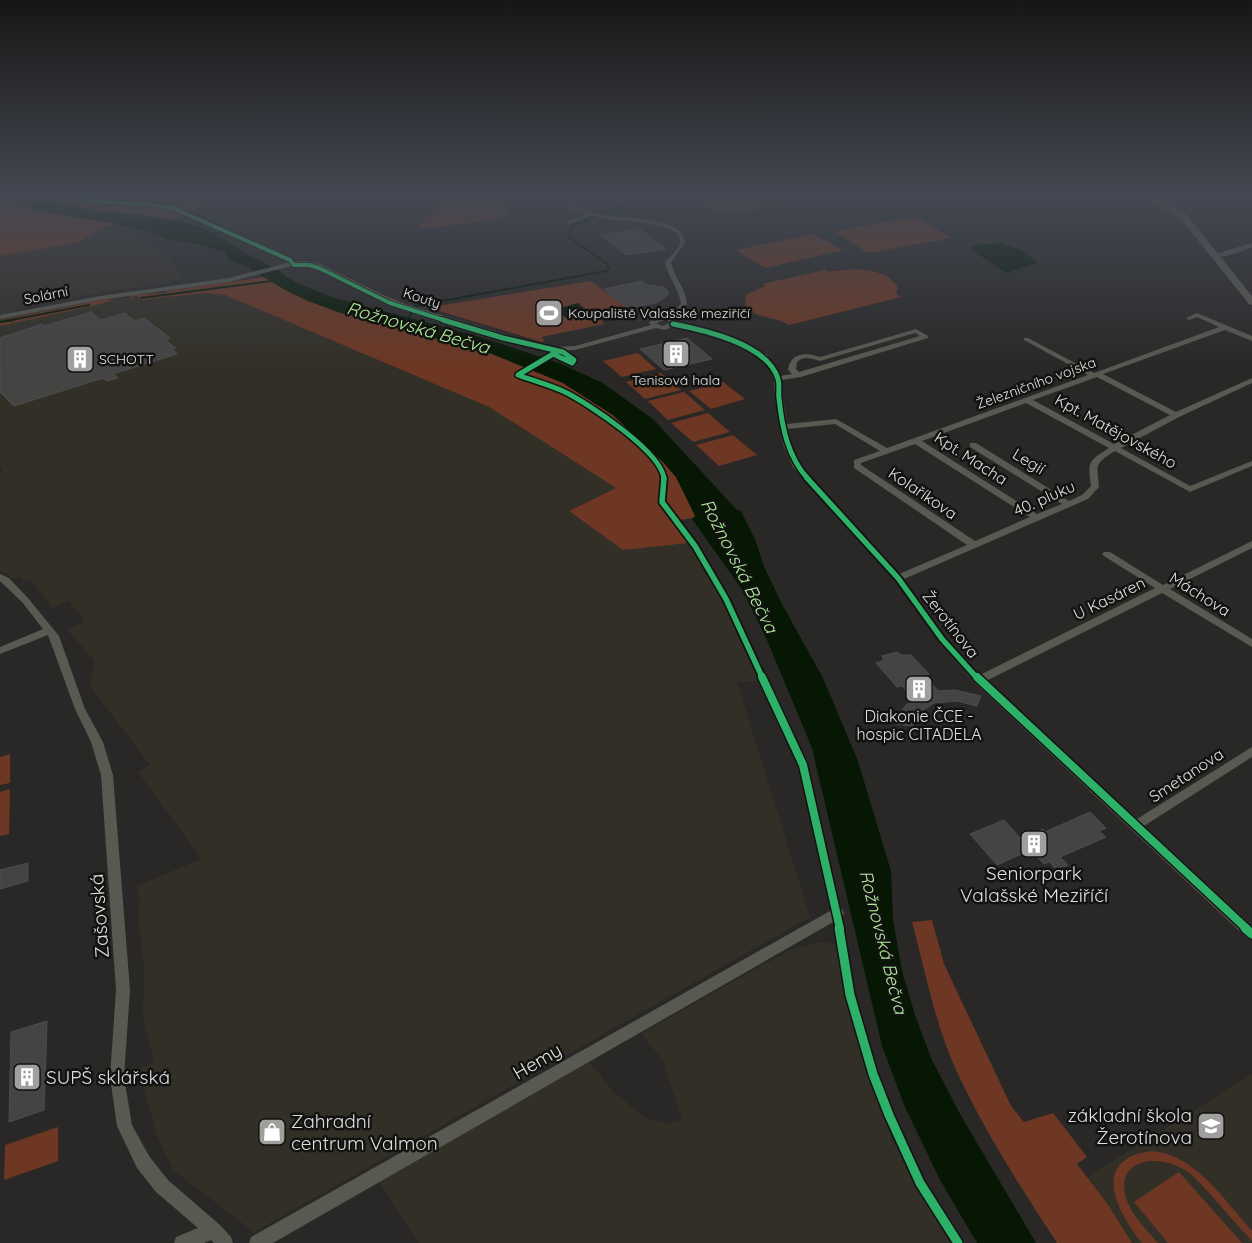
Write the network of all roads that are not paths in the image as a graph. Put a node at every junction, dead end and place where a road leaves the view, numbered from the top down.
1 (676, 252) edge
2 (1213, 252) edge
3 (1232, 252) edge
4 (1215, 255) junction
5 (246, 276) joint
6 (1251, 300) edge
7 (0, 317) edge
8 (1189, 318) dead end
9 (671, 322) junction
10 (1226, 327) junction
11 (1026, 339) dead end
12 (1252, 339) edge
13 (820, 359) junction
14 (826, 366) junction
15 (798, 375) junction
16 (1095, 375) junction
17 (778, 379) junction
18 (1252, 380) edge
19 (1027, 400) junction
20 (1176, 415) junction
21 (784, 427) junction
22 (915, 440) junction
23 (974, 445) dead end
24 (1114, 448) junction
25 (886, 451) junction
26 (1252, 463) edge
27 (856, 464) joint
28 (1069, 504) junction
29 (1036, 518) junction
30 (1252, 544) edge
31 (974, 545) junction
32 (1107, 554) dead end
33 (0, 577) edge
34 (898, 578) junction
35 (1162, 588) junction
36 (50, 630) junction
37 (1252, 644) edge
38 (0, 651) edge
39 (978, 680) junction
40 (1252, 752) edge
41 (1136, 825) junction
42 (837, 913) dead end
43 (1252, 934) edge
44 (220, 1237) edge
45 (182, 1243) edge
46 (257, 1243) edge

1 - 9 street
2 - 4 street
3 - 4 street
4 - 6 street
5 - 7 street, Solární
5 - 9 street, Kouty
8 - 10 street
9 - 17 street, Žerotínova
10 - 12 street
10 - 16 street, Železničního vojska
11 - 16 street
13 - 14 street
13 - 14 street
13 - 15 street
14 - 15 street
15 - 17 street
16 - 19 street, Železničního vojska
16 - 20 street
17 - 21 street, Žerotínova
18 - 20 street, 40. pluku
19 - 22 street, Železničního vojska
19 - 24 street, Kpt. Matějovského
20 - 24 street, 40. pluku
21 - 25 street
21 - 34 street, Žerotínova
22 - 25 street, Železničního vojska
22 - 29 street, Kpt. Macha
23 - 28 street, Legií
24 - 26 street, Kpt. Matějovského
24 - 28 street, 40. pluku
25 - 27 street, Železničního vojska
27 - 31 street, Kolaříkova
28 - 29 street, 40. pluku
29 - 31 street, 40. pluku
30 - 35 street, U Kasáren
31 - 34 street, 40. pluku
32 - 35 street, Máchova
33 - 36 street, Zašovská
34 - 39 street, Žerotínova
35 - 37 street, Máchova
35 - 39 street, U Kasáren
36 - 38 street
36 - 44 street, Zašovská
39 - 41 street, Žerotínova
40 - 41 street, Smetanova
41 - 43 street, Žerotínova
42 - 46 street, Hemy
44 - 45 street

